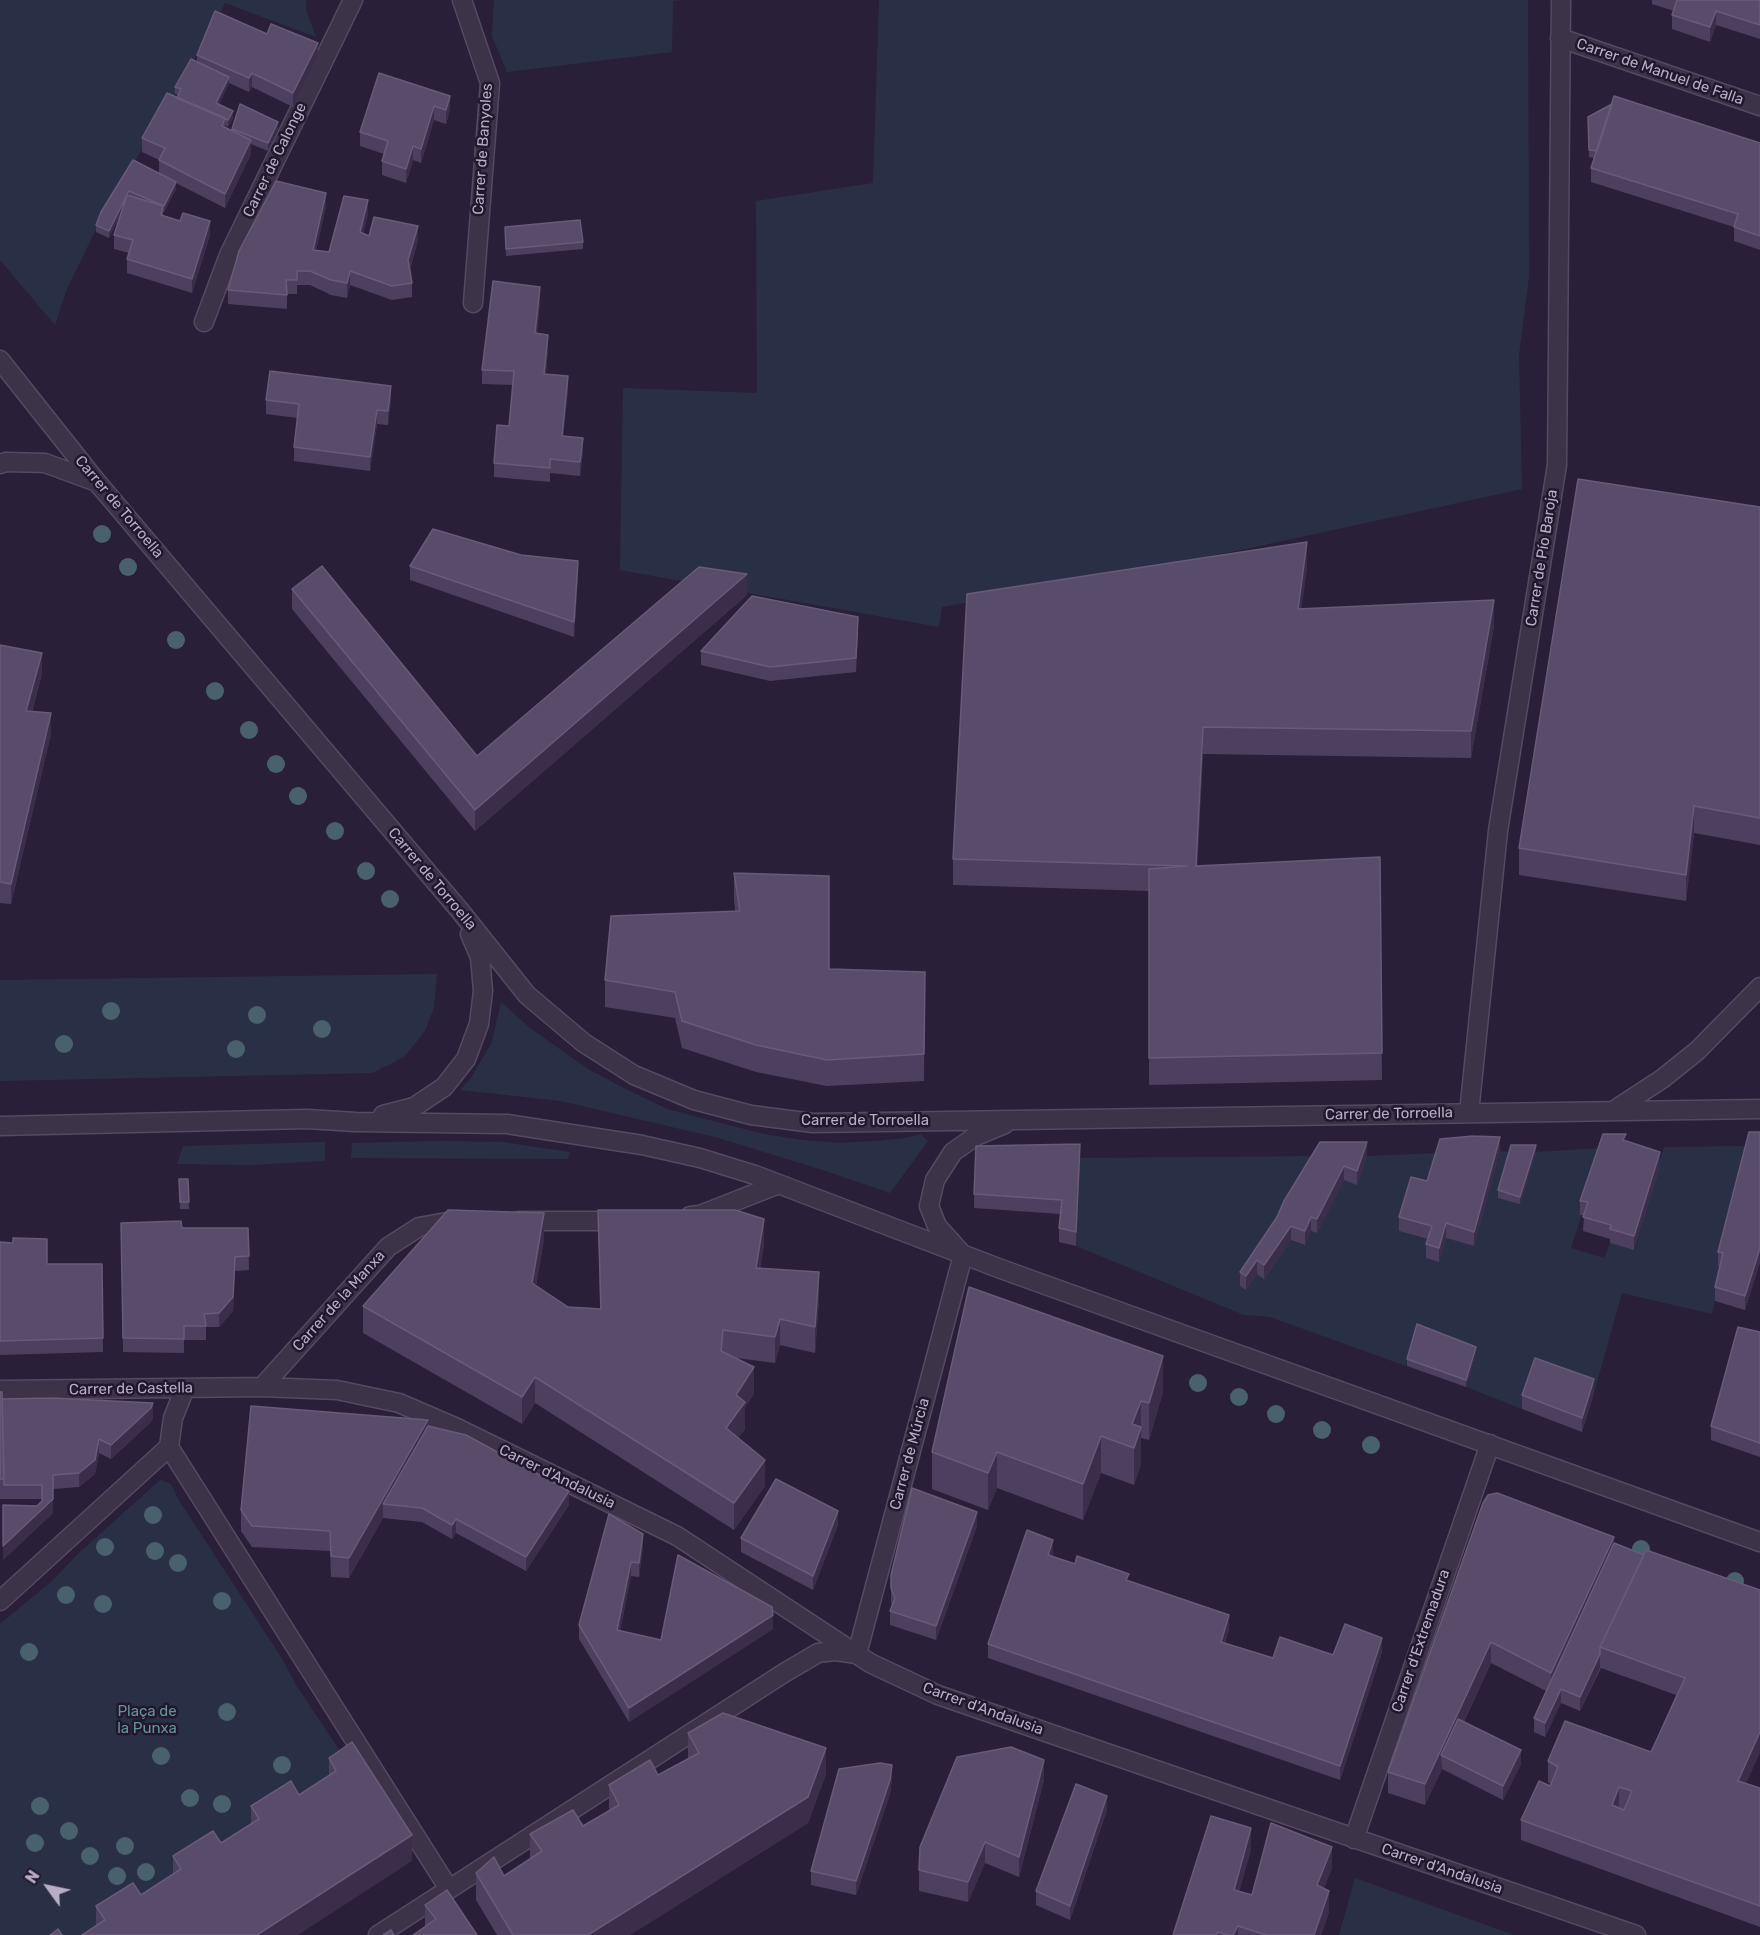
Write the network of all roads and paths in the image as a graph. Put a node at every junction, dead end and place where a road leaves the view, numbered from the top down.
1 (353, 0) edge
2 (462, 0) edge
3 (1561, 0) edge
4 (1560, 38) junction
5 (1760, 106) edge
6 (473, 303) dead end
7 (204, 322) dead end
8 (0, 360) edge
9 (0, 464) edge
10 (96, 482) junction
11 (461, 912) junction
12 (1760, 987) edge
13 (1760, 1109) edge
14 (1612, 1111) junction
15 (1469, 1113) junction
16 (1017, 1119) junction
17 (355, 1122) junction
18 (0, 1126) edge
19 (779, 1184) junction
20 (480, 1220) edge
21 (669, 1220) edge
22 (504, 1221) edge
23 (636, 1221) edge
24 (963, 1255) junction
25 (262, 1387) junction
26 (185, 1388) junction
27 (0, 1390) edge
28 (1491, 1444) junction
29 (169, 1447) junction
30 (1760, 1542) edge
31 (0, 1601) edge
32 (857, 1654) junction
33 (1354, 1839) junction
34 (449, 1889) junction
35 (378, 1935) edge
36 (1636, 1935) edge

1 - 7 street, Carrer de Calonge
2 - 6 street, Carrer de Banyoles
3 - 4 street, Carrer de Pío Baroja
4 - 5 street, Carrer de Manuel de Falla
4 - 15 street, Carrer de Pío Baroja
8 - 10 street, Carrer de Torroella
9 - 10 street
10 - 11 street, Carrer de Torroella
11 - 16 street, Carrer de Torroella
11 - 17 street
12 - 14 street
13 - 14 street, Carrer de Torroella
14 - 15 street, Carrer de Torroella
15 - 16 street, Carrer de Torroella
16 - 24 street, Carrer de Torroella
17 - 18 street
17 - 19 street
19 - 21 street
19 - 24 street
20 - 25 street, Carrer de la Manxa
22 - 23 street
24 - 28 street
24 - 32 street, Carrer de Múrcia
25 - 26 street, Carrer de Castella
25 - 32 street, Carrer d'Andalusia
26 - 27 street, Carrer de Castella
26 - 29 street
28 - 30 street
28 - 33 street, Carrer d'Extremadura
29 - 31 street
29 - 34 street
32 - 33 street, Carrer d'Andalusia
32 - 34 street
33 - 36 street, Carrer d'Andalusia
34 - 35 street

